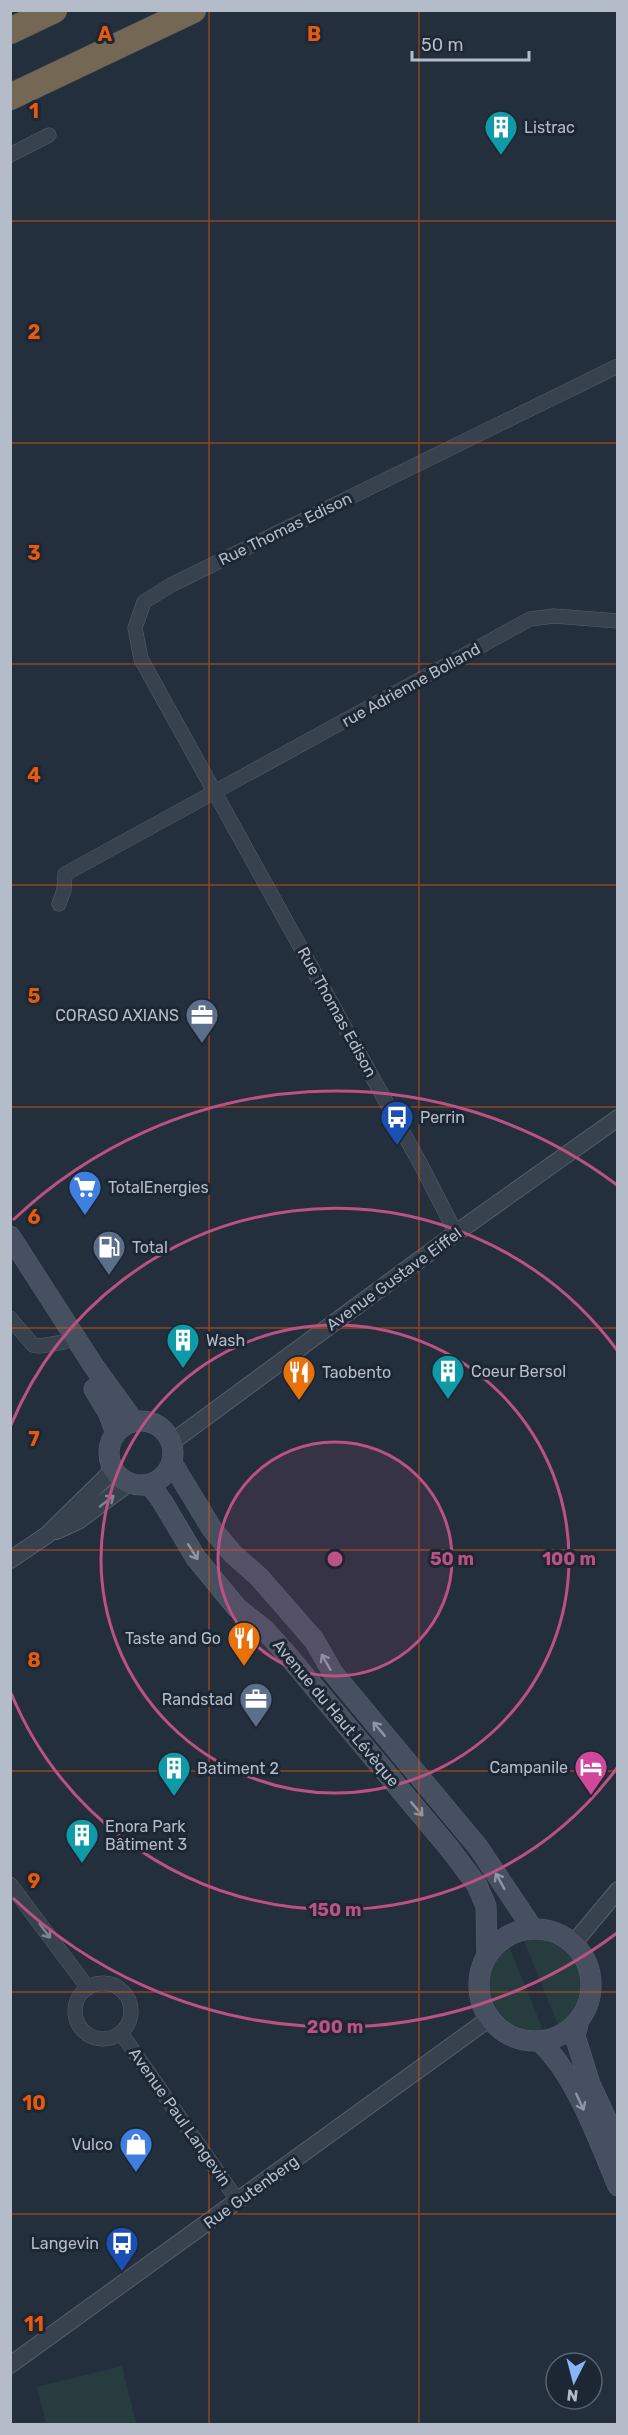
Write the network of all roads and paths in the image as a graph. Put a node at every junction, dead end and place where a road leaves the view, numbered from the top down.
1 (41, 10) edge
2 (54, 10) edge
3 (167, 10) edge
4 (193, 10) edge
5 (10, 22) edge
6 (10, 31) edge
7 (10, 83) edge
8 (10, 97) edge
9 (49, 135) dead end
10 (10, 155) edge
11 (618, 366) edge
12 (618, 621) edge
13 (215, 792) junction
14 (59, 904) dead end
15 (618, 1118) edge
16 (456, 1233) junction
17 (10, 1236) edge
18 (10, 1258) edge
19 (10, 1318) edge
20 (64, 1342) junction
21 (134, 1422) junction
22 (116, 1433) junction
23 (172, 1442) junction
24 (172, 1463) junction
25 (113, 1470) junction
26 (129, 1484) junction
27 (150, 1485) junction
28 (47, 1535) junction
29 (10, 1560) edge
30 (10, 1884) edge
31 (618, 1890) edge
32 (533, 1929) junction
33 (573, 1944) junction
34 (487, 1956) junction
35 (88, 1988) junction
36 (490, 2018) junction
37 (579, 2020) junction
38 (121, 2033) junction
39 (539, 2041) junction
40 (618, 2144) edge
41 (618, 2186) edge
42 (238, 2201) junction
43 (10, 2364) edge

1 - 5 highway
2 - 6 highway
3 - 7 highway
4 - 8 highway
9 - 10 street
11 - 13 street, Rue Thomas Edison
12 - 13 street, rue Adrienne Bolland
13 - 14 street
13 - 16 street, Rue Thomas Edison
15 - 16 street, Avenue Gustave Eiffel
16 - 23 street, Avenue Gustave Eiffel
17 - 21 main road
18 - 20 main road
19 - 20 street
20 - 22 main road
21 - 22 main road
21 - 23 main road
22 - 25 main road
23 - 24 main road
24 - 27 main road
32 -> 24 main road, Avenue du Haut Lévèque
25 - 26 main road
25 - 28 street
26 - 27 main road
28 -> 26 street
27 -> 34 main road, Avenue du Haut Lévèque
28 - 29 street
30 -> 35 street
31 - 33 street
32 - 33 main road
32 - 34 main road
33 - 37 main road
34 - 36 main road
35 - 38 street, Avenue Paul Langevin
35 - 38 street, Avenue Paul Langevin
36 - 39 main road
36 - 42 street, Rue Gutenberg
37 - 39 main road
37 - 40 main road
38 - 42 street, Avenue Paul Langevin
39 -> 41 main road
42 - 43 street, Rue Gutenberg

